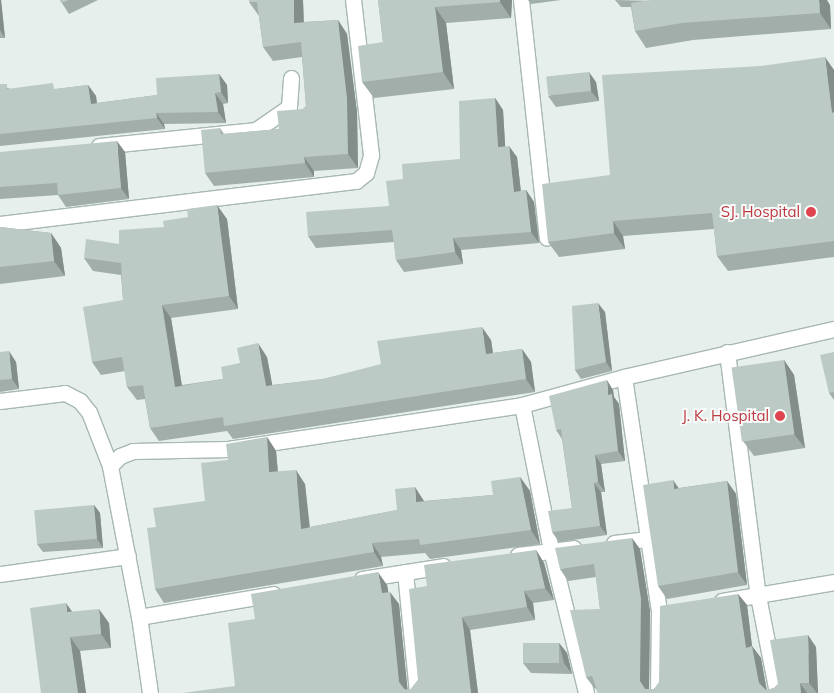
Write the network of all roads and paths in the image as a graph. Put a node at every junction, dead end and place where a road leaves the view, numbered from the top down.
1 (353, 0) edge
2 (521, 0) edge
3 (291, 78) dead end
4 (86, 147) edge
5 (0, 224) edge
6 (547, 238) edge
7 (834, 329) edge
8 (727, 352) junction
9 (624, 377) junction
10 (0, 402) edge
11 (522, 405) junction
12 (110, 466) junction
13 (648, 539) junction
14 (551, 550) junction
15 (128, 556) junction
16 (503, 558) edge
17 (454, 565) edge
18 (405, 572) junction
19 (0, 574) edge
20 (346, 582) edge
21 (834, 582) edge
22 (287, 592) edge
23 (758, 596) junction
24 (704, 604) edge
25 (677, 607) edge
26 (659, 610) junction
27 (139, 617) junction
28 (150, 693) edge
29 (417, 693) edge
30 (586, 693) edge
31 (658, 693) edge
32 (777, 693) edge

1 - 5 street
2 - 6 street
3 - 4 street
7 - 8 street
8 - 9 street
8 - 23 street
9 - 11 street
9 - 13 street
10 - 12 street
11 - 12 street
11 - 14 street
12 - 15 street
13 - 14 street
13 - 26 street
14 - 16 street
14 - 30 street
15 - 19 street
15 - 27 street
17 - 18 street
18 - 20 street
18 - 29 street
21 - 23 street
22 - 27 street
23 - 24 street
23 - 32 street
25 - 26 street
26 - 31 street
27 - 28 street

